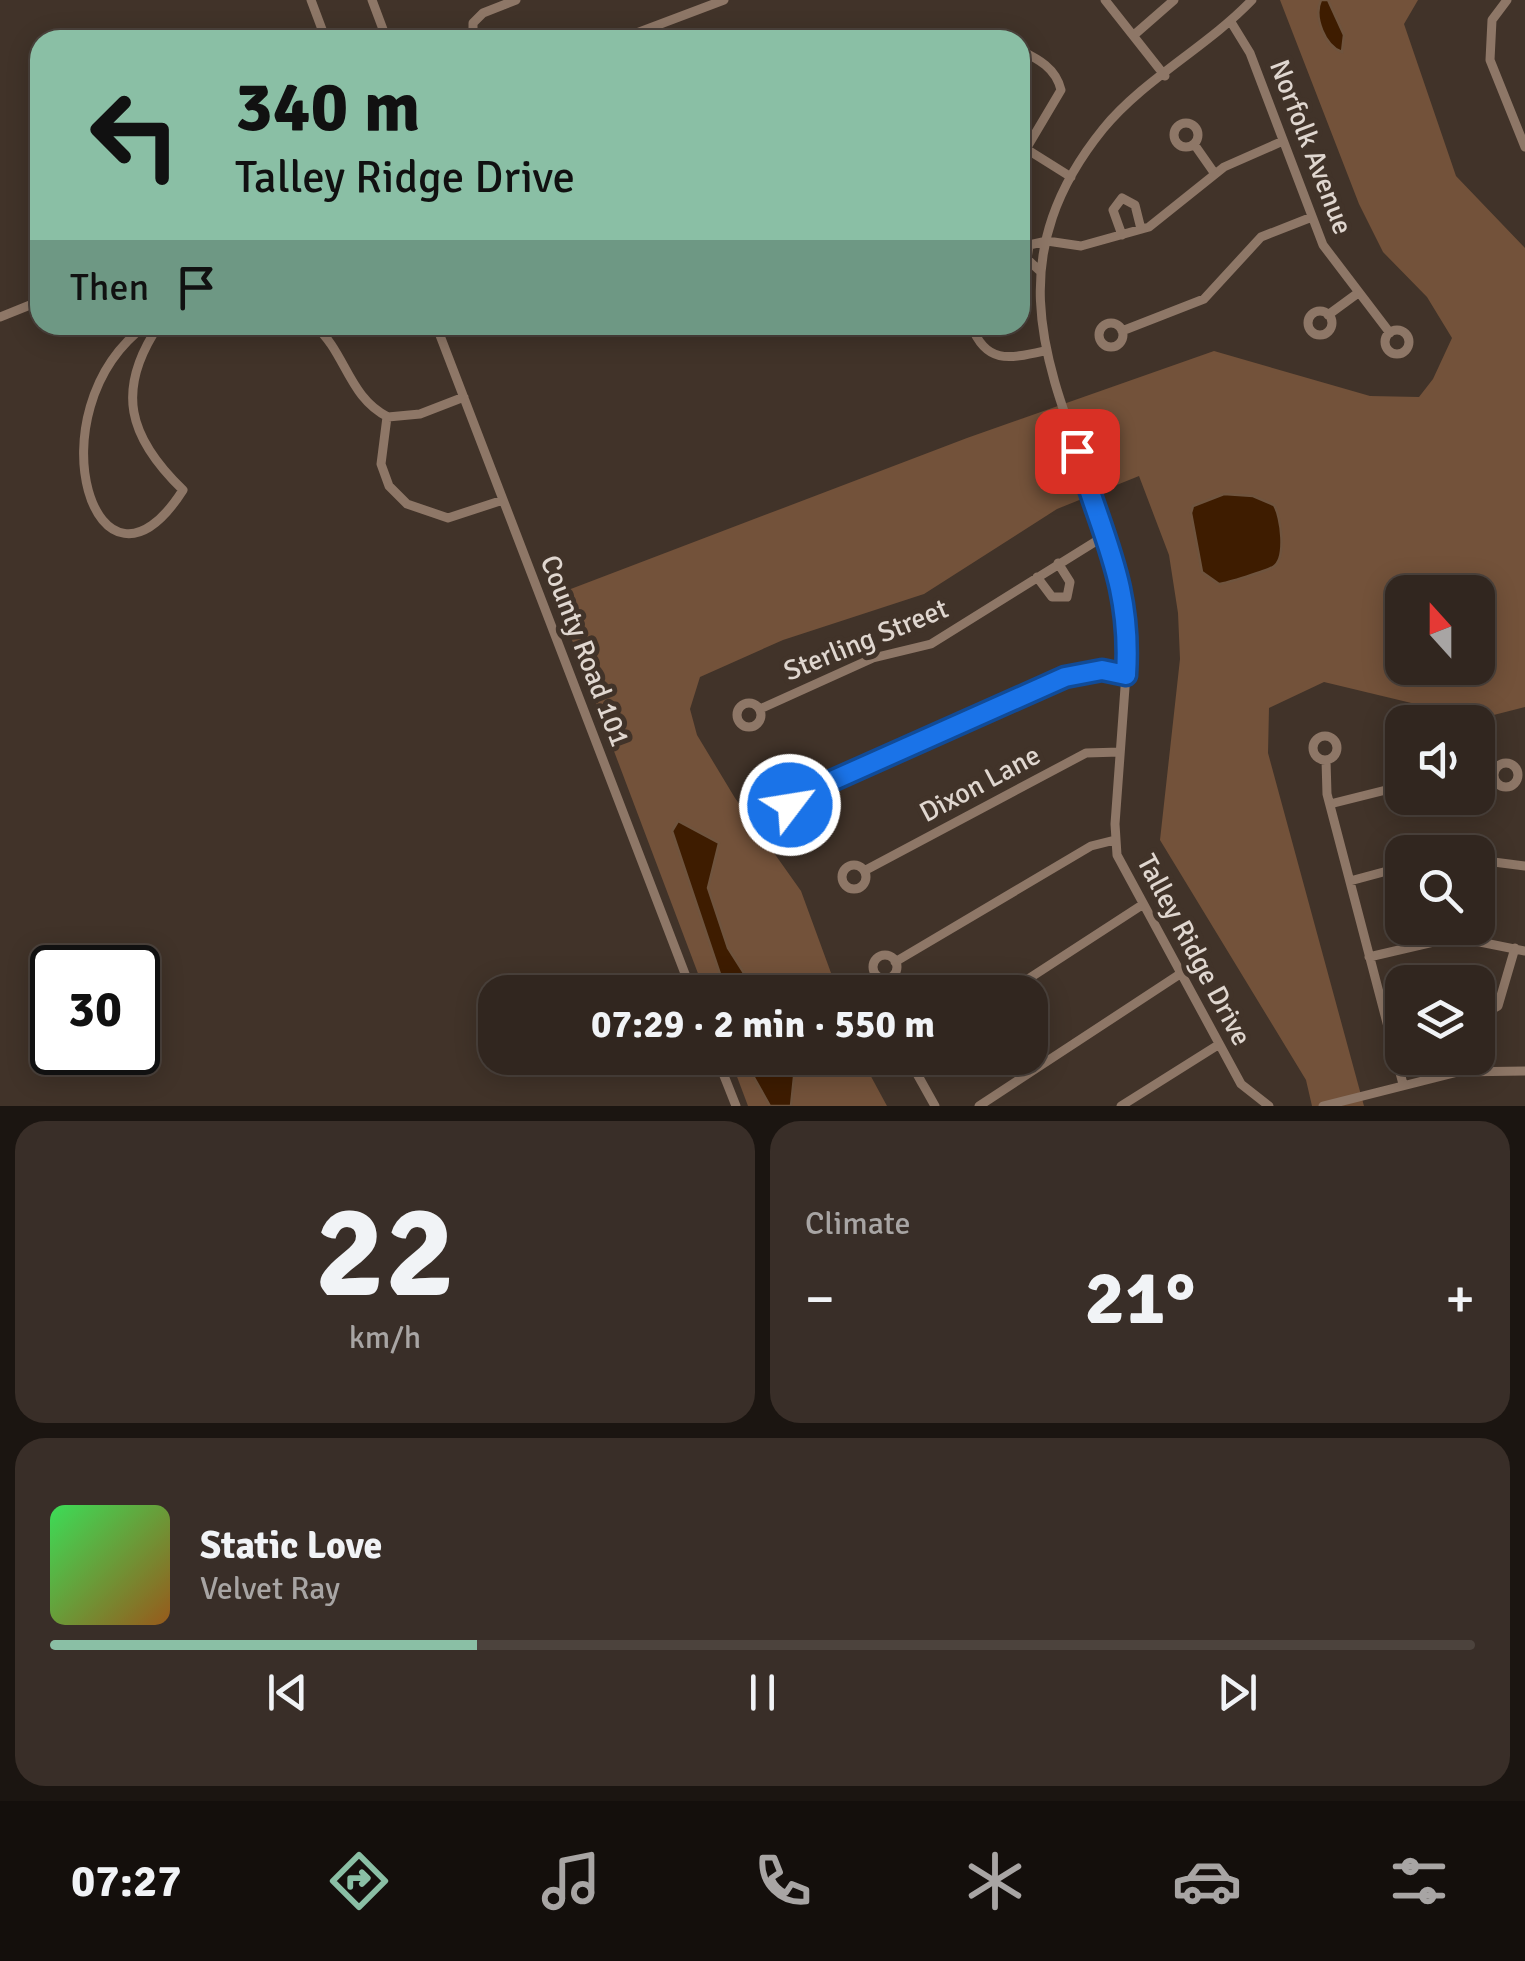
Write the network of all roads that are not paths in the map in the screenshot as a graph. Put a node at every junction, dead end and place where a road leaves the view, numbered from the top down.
1 (311, 0) edge
2 (372, 0) edge
3 (516, 0) edge
4 (724, 0) edge
5 (1105, 0) edge
6 (1174, 0) edge
7 (1252, 0) edge
8 (1506, 0) edge
9 (1230, 22) junction
10 (322, 30) edge
11 (383, 30) edge
12 (473, 30) edge
13 (644, 30) edge
14 (1134, 35) junction
15 (1030, 55) edge
16 (1164, 76) junction
17 (1030, 136) edge
18 (1283, 141) junction
19 (1194, 144) dead end
20 (1525, 147) edge
21 (1030, 151) edge
22 (1216, 174) junction
23 (1071, 177) junction
24 (1312, 216) junction
25 (1141, 229) junction
26 (1122, 235) junction
27 (1047, 240) junction
28 (1030, 245) edge
29 (1030, 259) edge
30 (1041, 272) junction
31 (1358, 293) junction
32 (30, 306) edge
33 (1328, 315) dead end
34 (0, 316) edge
35 (1122, 331) dead end
36 (1390, 333) dead end
37 (137, 335) edge
38 (153, 335) edge
39 (324, 335) edge
40 (440, 335) edge
41 (975, 335) edge
42 (1044, 352) junction
43 (464, 398) junction
44 (387, 417) junction
45 (504, 500) junction
46 (1106, 535) junction
47 (1058, 564) junction
48 (1037, 577) junction
49 (1126, 675) junction
50 (760, 709) dead end
51 (1120, 752) junction
52 (1326, 760) dead end
53 (1385, 790) edge
54 (809, 791) dead end
55 (1330, 804) junction
56 (1115, 840) junction
57 (1495, 862) edge
58 (1525, 866) edge
59 (864, 871) dead end
60 (1385, 872) edge
61 (1350, 881) junction
62 (1142, 905) junction
63 (1520, 949) edge
64 (1369, 957) junction
65 (895, 962) dead end
66 (1180, 974) junction
67 (686, 975) edge
68 (1034, 975) edge
69 (1495, 1008) edge
70 (1385, 1015) edge
71 (1218, 1045) junction
72 (1525, 1071) edge
73 (724, 1075) edge
74 (918, 1075) edge
75 (1401, 1075) edge
76 (1403, 1084) junction
77 (736, 1106) edge
78 (935, 1106) edge
79 (979, 1106) edge
80 (1121, 1106) edge
81 (1268, 1106) edge
82 (1323, 1106) edge

1 - 10 street
2 - 11 street
3 - 12 street
4 - 13 street
5 - 14 street
6 - 14 street
7 - 9 street, Talley Ridge Drive
8 - 20 street
9 - 16 street, Talley Ridge Drive
9 - 18 street, Norfolk Avenue
14 - 16 street
15 - 17 street
16 - 23 street, Talley Ridge Drive
18 - 22 street
18 - 24 street, Norfolk Avenue
19 - 22 street
21 - 23 street
22 - 25 street
23 - 27 street, Talley Ridge Drive
24 - 31 street, Norfolk Avenue
24 - 35 street
25 - 26 street
25 - 26 street
26 - 27 street
27 - 28 street, Talley Ridge Drive
27 - 30 street, Talley Ridge Drive
29 - 30 street, Talley Ridge Drive
30 - 42 street, Talley Ridge Drive
31 - 33 street
31 - 36 street, Norfolk Avenue
32 - 34 street
37 - 38 street
39 - 44 street
40 - 43 street, County Road 101
41 - 42 street
42 - 46 street, Talley Ridge Drive
43 - 44 street
43 - 45 street, County Road 101
44 - 45 street
45 - 67 street, County Road 101
46 - 47 street, Sterling Street
46 - 49 street, Talley Ridge Drive
47 - 48 street, Sterling Street
47 - 48 street
48 - 50 street, Sterling Street
49 - 51 street, Talley Ridge Drive
49 - 54 street
51 - 56 street, Talley Ridge Drive
51 - 59 street, Dixon Lane
52 - 55 street
53 - 55 street
55 - 61 street
56 - 62 street, Talley Ridge Drive
56 - 65 street
57 - 58 street
60 - 61 street
61 - 64 street
62 - 66 street, Talley Ridge Drive
62 - 68 street
63 - 64 street
63 - 69 street
64 - 70 street
66 - 71 street, Talley Ridge Drive
66 - 79 street
71 - 80 street
71 - 81 street, Talley Ridge Drive
72 - 76 street
73 - 77 street
74 - 78 street
75 - 76 street
76 - 82 street

